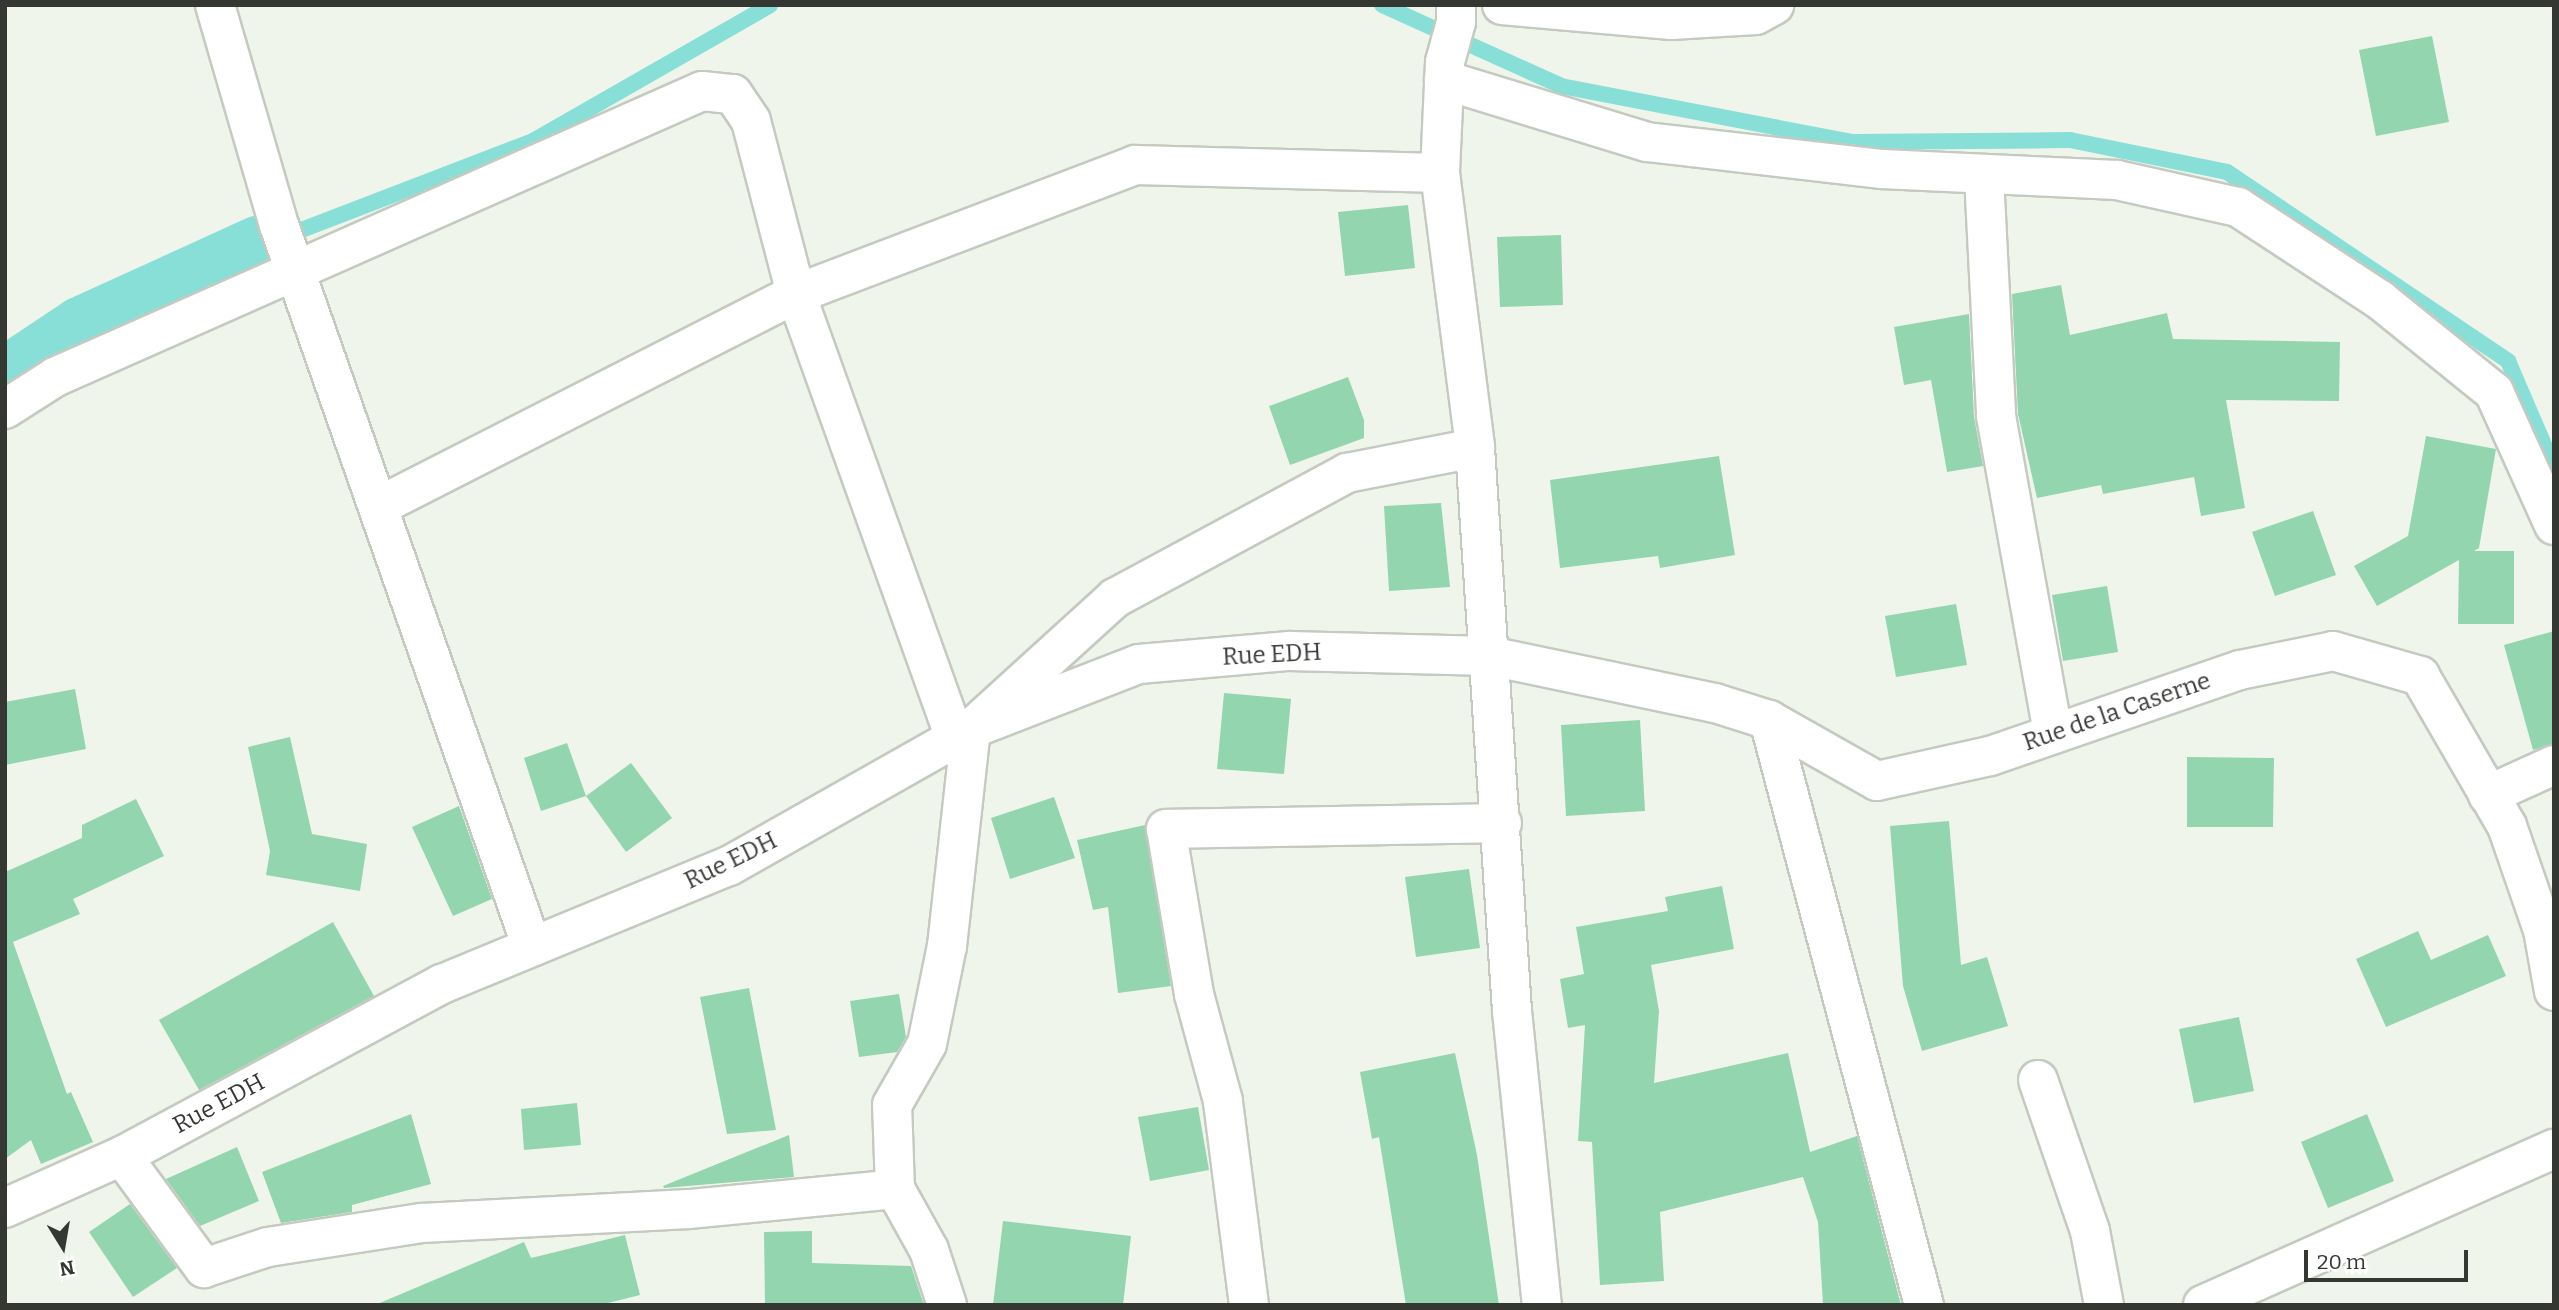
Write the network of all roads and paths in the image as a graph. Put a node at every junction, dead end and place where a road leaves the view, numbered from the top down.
1 (215, 5) edge
2 (1502, 5) edge
3 (1774, 5) edge
4 (1456, 14) edge
5 (1445, 71) junction
6 (1440, 173) junction
7 (1984, 176) junction
8 (297, 272) junction
9 (796, 294) junction
10 (5, 409) edge
11 (1475, 448) junction
12 (381, 505) junction
13 (2554, 525) edge
14 (1490, 656) junction
15 (1769, 720) junction
16 (963, 734) junction
17 (2053, 734) junction
18 (2554, 765) edge
19 (2498, 811) junction
20 (1502, 823) junction
21 (533, 947) junction
22 (2554, 991) edge
23 (2038, 1080) dead end
24 (2554, 1149) edge
25 (122, 1156) junction
26 (895, 1189) junction
27 (5, 1208) edge
28 (947, 1305) edge
29 (1249, 1305) edge
30 (1542, 1305) edge
31 (1924, 1305) edge
32 (2104, 1305) edge
33 (2203, 1305) edge

1 - 8 street
2 - 3 street
4 - 5 street
5 - 6 street
5 - 7 street
6 - 9 street
6 - 11 street
7 - 13 street
7 - 17 street
8 - 9 street
8 - 10 street
8 - 12 street
9 - 12 street
9 - 16 street
11 - 14 street
11 - 16 street
12 - 21 street
14 - 15 street, Rue de la Caserne
14 - 16 street, Rue EDH
14 - 20 street
15 - 17 street, Rue de la Caserne
15 - 31 street
16 - 21 street, Rue EDH
16 - 26 street
17 - 19 street, Rue de la Caserne
18 - 19 street
19 - 22 street, Rue de la Caserne
20 - 29 street
20 - 30 street
21 - 25 street, Rue EDH
23 - 32 street
24 - 33 street
25 - 26 street
25 - 27 street, Rue EDH
26 - 28 street

